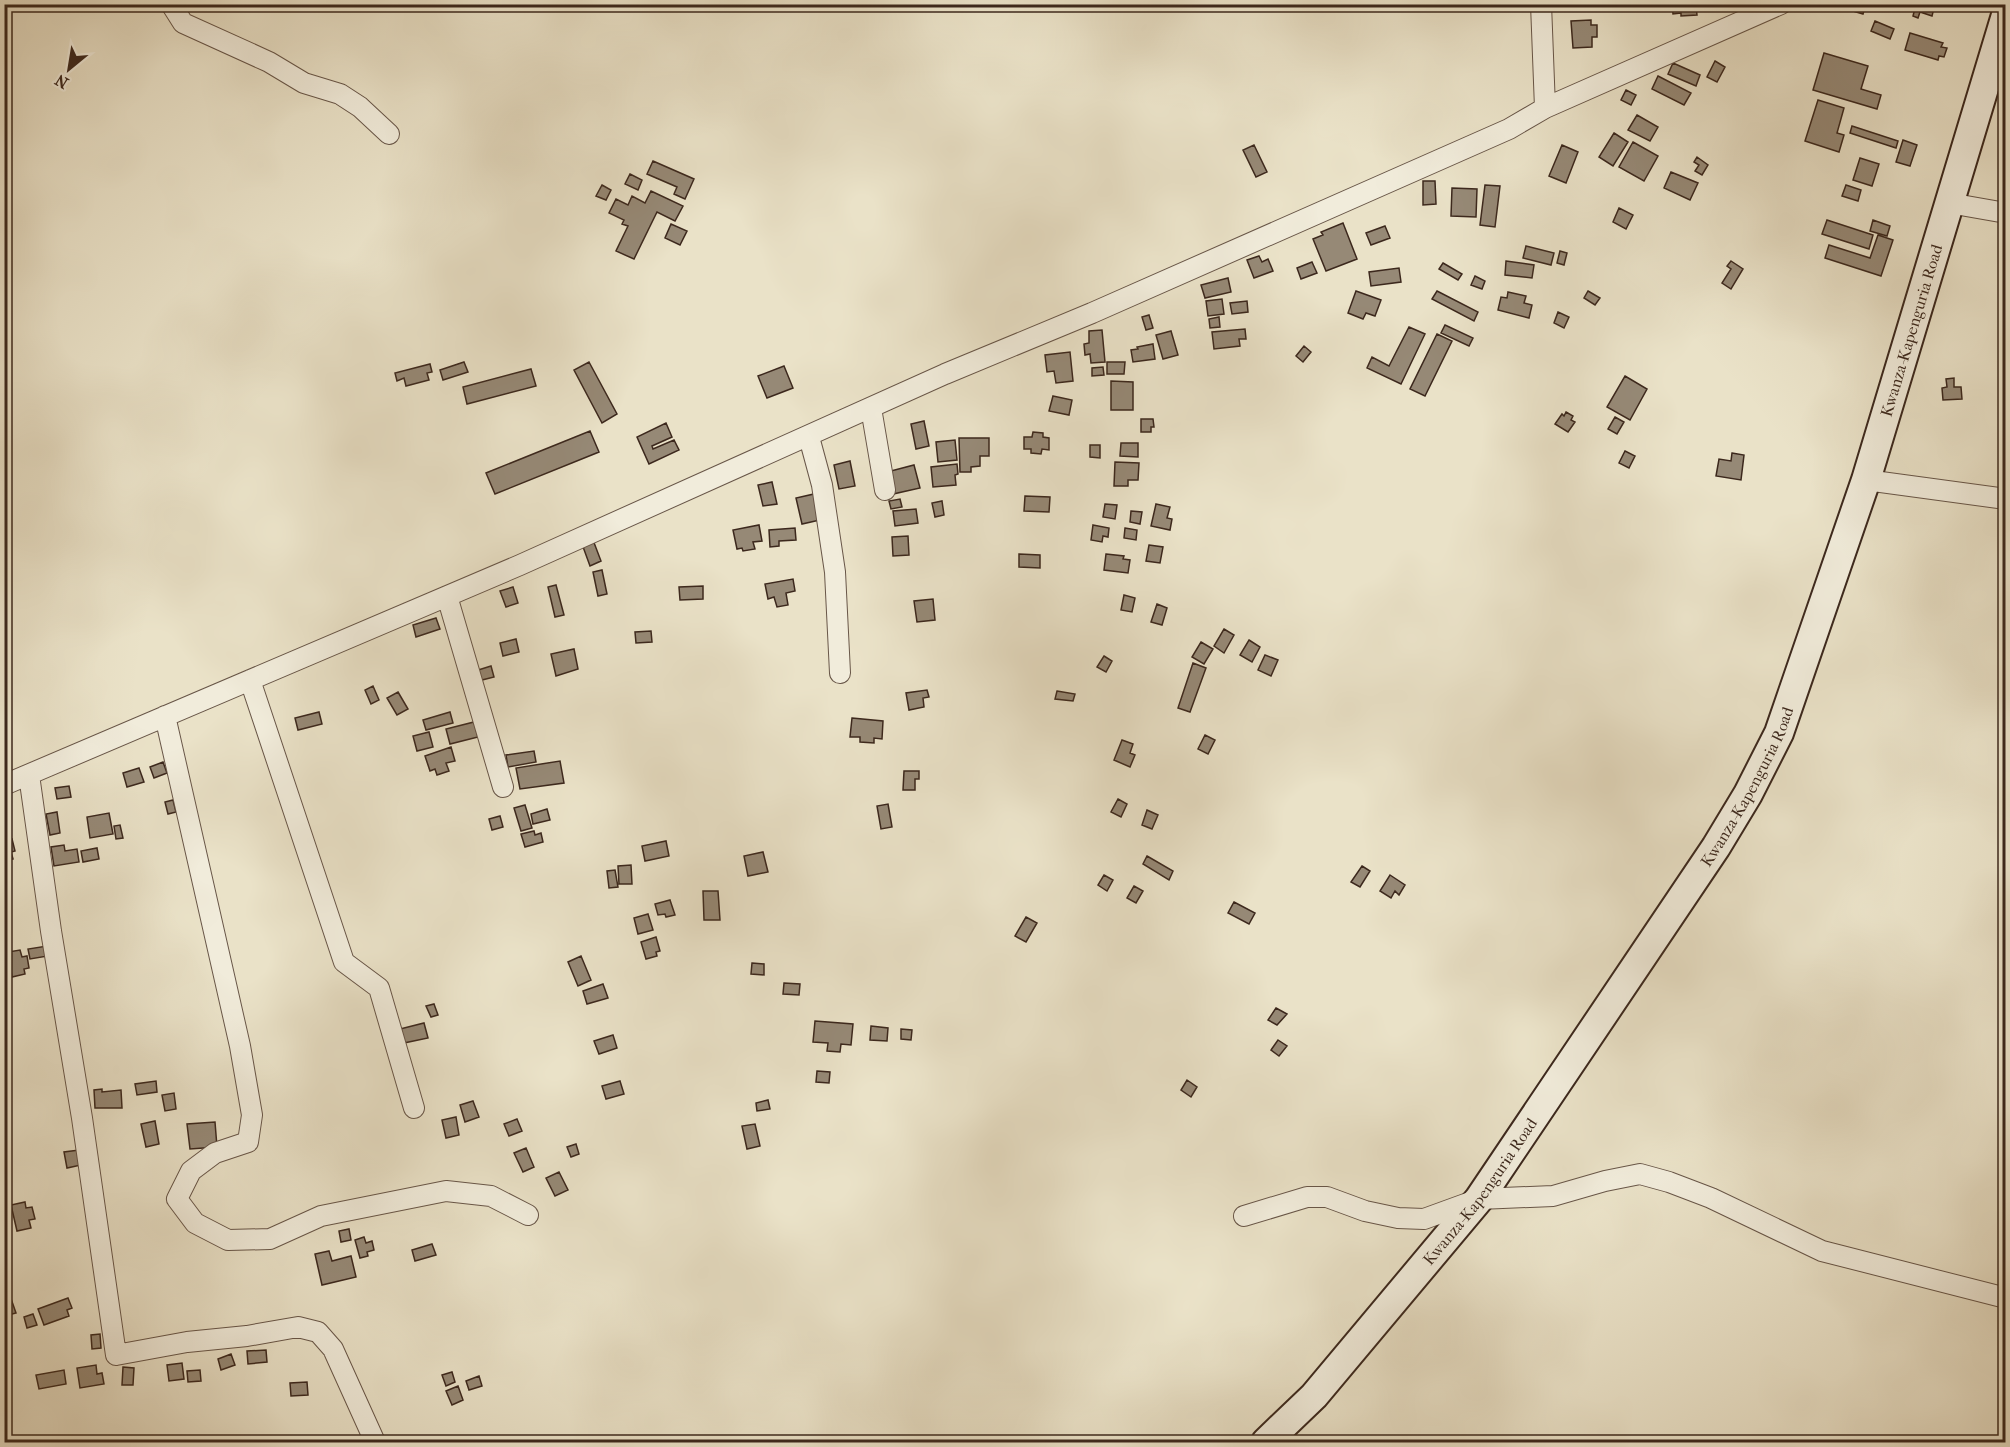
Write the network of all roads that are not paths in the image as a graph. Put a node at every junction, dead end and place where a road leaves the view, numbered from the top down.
1 (171, 4) edge
2 (1541, 4) edge
3 (1781, 4) edge
4 (2006, 15) edge
5 (1545, 108) junction
6 (388, 134) dead end
7 (1949, 203) junction
8 (2006, 213) edge
9 (871, 408) junction
10 (809, 437) junction
11 (1866, 480) junction
12 (885, 490) dead end
13 (2006, 499) edge
14 (447, 596) junction
15 (840, 673) dead end
16 (250, 680) junction
17 (165, 716) junction
18 (29, 775) junction
19 (4, 785) edge
20 (503, 787) dead end
21 (414, 1108) dead end
22 (1479, 1199) junction
23 (528, 1215) dead end
24 (1244, 1216) dead end
25 (2006, 1299) edge
26 (375, 1443) edge
27 (1266, 1443) edge

1 - 6 street
2 - 5 street
3 - 5 street
4 - 7 street, Kwanza-Kapenguria Road
5 - 9 street
7 - 8 street
7 - 11 street, Kwanza-Kapenguria Road
9 - 10 street
9 - 12 street
10 - 14 street
10 - 15 street
11 - 13 street
11 - 22 street, Kwanza-Kapenguria Road
14 - 16 street
14 - 20 street
16 - 17 street
16 - 21 street
17 - 18 street
17 - 23 street
18 - 19 street
18 - 26 street
22 - 24 street
22 - 25 street
22 - 27 street, Kwanza-Kapenguria Road

